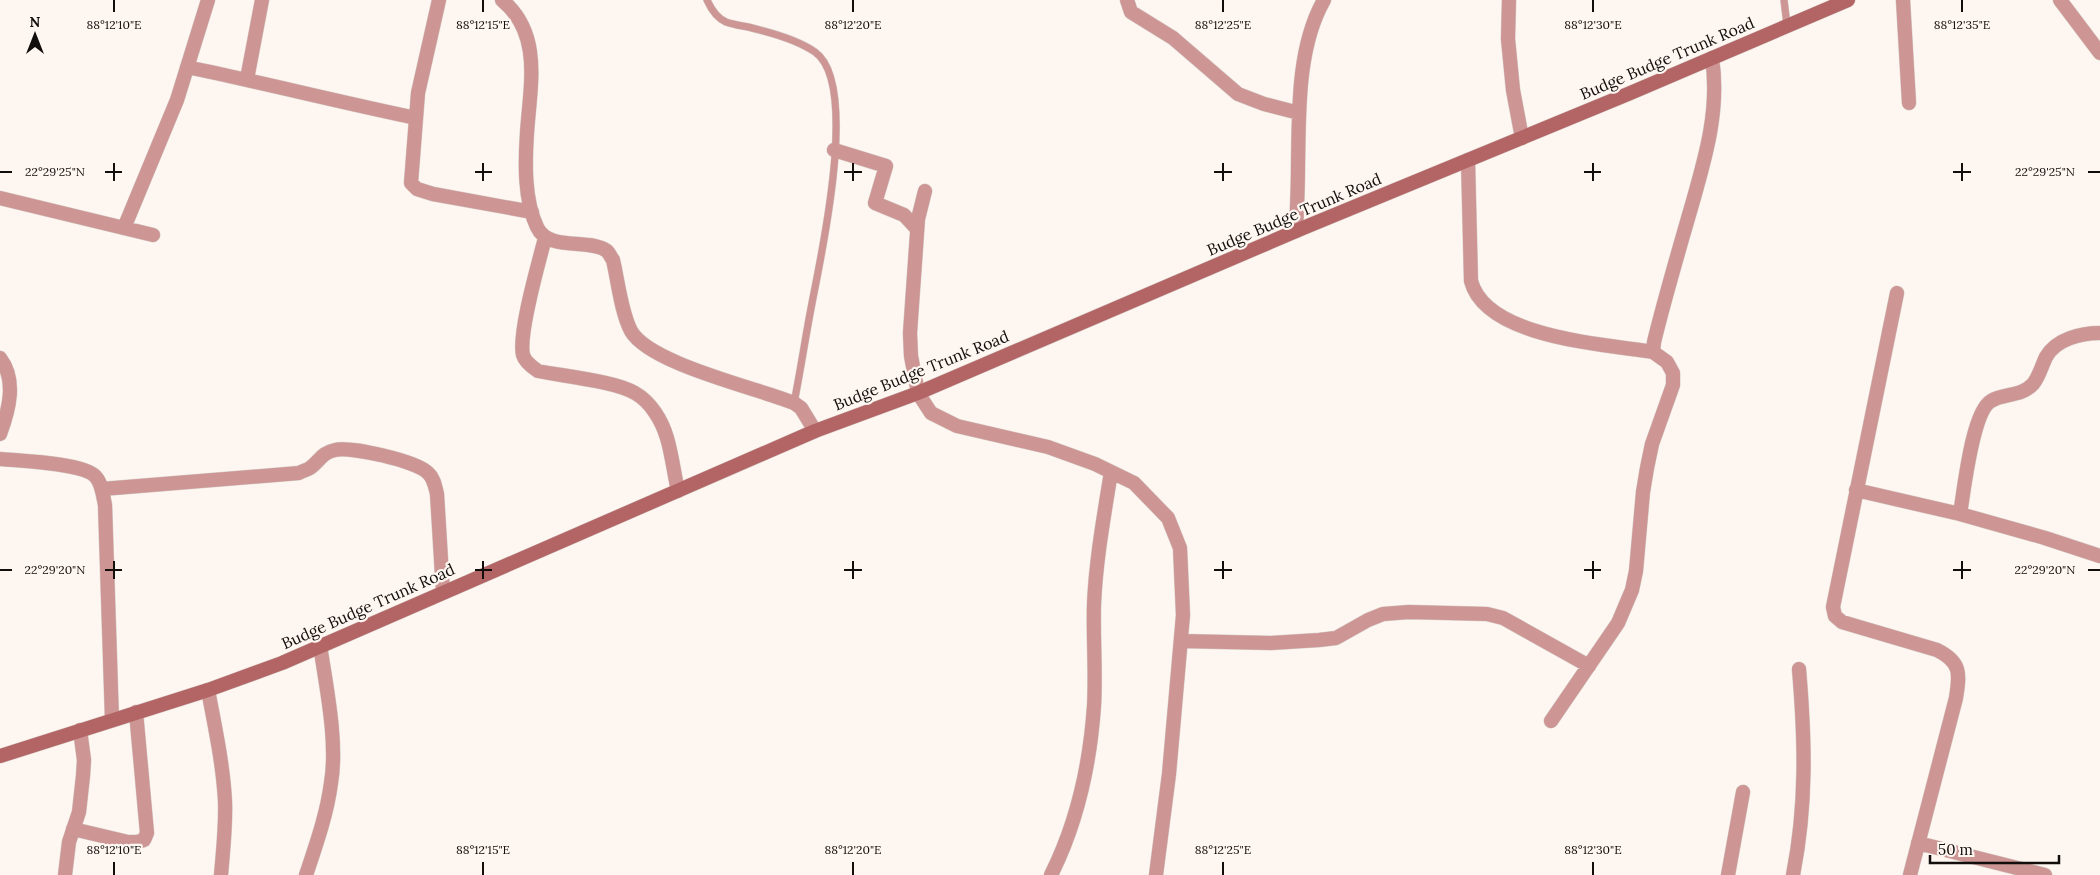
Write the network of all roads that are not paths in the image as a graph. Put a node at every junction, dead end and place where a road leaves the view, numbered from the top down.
1 (208, 0) edge
2 (262, 0) edge
3 (438, 0) edge
4 (502, 0) edge
5 (707, 0) edge
6 (1127, 0) edge
7 (1324, 0) edge
8 (1509, 0) edge
9 (1784, 0) edge
10 (1848, 0) edge
11 (1903, 0) edge
12 (2060, 0) edge
13 (1787, 25) junction
14 (2100, 53) edge
15 (1712, 58) junction
16 (187, 67) junction
17 (247, 79) junction
18 (1909, 103) dead end
19 (1299, 113) junction
20 (416, 118) junction
21 (1522, 138) junction
22 (834, 150) junction
23 (1468, 160) junction
24 (925, 191) dead end
25 (0, 198) edge
26 (532, 212) junction
27 (124, 228) junction
28 (917, 229) junction
29 (1296, 231) junction
30 (153, 235) dead end
31 (545, 238) junction
32 (1897, 293) dead end
33 (2100, 333) edge
34 (1653, 352) junction
35 (0, 358) edge
36 (918, 393) junction
37 (794, 402) junction
38 (815, 432) junction
39 (0, 434) edge
40 (0, 459) edge
41 (1111, 472) junction
42 (102, 489) junction
43 (1856, 490) junction
44 (678, 491) junction
45 (1960, 514) junction
46 (2100, 556) edge
47 (443, 592) junction
48 (1181, 641) junction
49 (320, 645) junction
50 (1589, 666) junction
51 (1799, 669) dead end
52 (208, 690) junction
53 (136, 712) junction
54 (112, 720) junction
55 (1551, 721) dead end
56 (80, 730) junction
57 (0, 756) edge
58 (1743, 792) dead end
59 (73, 829) junction
60 (1918, 843) junction
61 (65, 875) edge
62 (221, 875) edge
63 (306, 875) edge
64 (1051, 875) edge
65 (1156, 875) edge
66 (1728, 875) edge
67 (1792, 875) edge
68 (1910, 875) edge
69 (2045, 875) edge

1 - 16 street
2 - 17 street
3 - 20 street
4 - 26 street
5 - 22 lane
6 - 19 street
7 - 19 street
8 - 21 street
9 - 13 lane
10 - 13 main road, Budge Budge Trunk Road
11 - 18 street
12 - 14 street
13 - 15 main road, Budge Budge Trunk Road
15 - 21 main road, Budge Budge Trunk Road
15 - 34 street
16 - 17 street
16 - 27 street
17 - 20 street
19 - 29 street
20 - 26 street
21 - 23 main road, Budge Budge Trunk Road
22 - 28 street
22 - 37 lane
23 - 29 main road, Budge Budge Trunk Road
23 - 34 street
24 - 28 street
25 - 27 street
26 - 31 street
27 - 30 street
28 - 36 street
29 - 36 main road, Budge Budge Trunk Road
31 - 37 street
31 - 44 street
32 - 43 street
33 - 45 street
34 - 50 street
35 - 39 street
36 - 38 main road, Budge Budge Trunk Road
36 - 41 street
37 - 38 street
38 - 44 main road, Budge Budge Trunk Road
40 - 42 street
41 - 48 street
41 - 64 street
42 - 47 street
42 - 54 street
43 - 45 street
43 - 60 street
44 - 47 main road, Budge Budge Trunk Road
45 - 46 street
47 - 49 main road, Budge Budge Trunk Road
48 - 50 street
48 - 65 street
49 - 52 main road, Budge Budge Trunk Road
49 - 63 street
50 - 55 street
51 - 67 street
52 - 53 main road, Budge Budge Trunk Road
52 - 62 street
53 - 54 main road, Budge Budge Trunk Road
53 - 59 street
54 - 56 main road, Budge Budge Trunk Road
56 - 57 main road, Budge Budge Trunk Road
56 - 59 street
58 - 66 street
59 - 61 street
60 - 68 street
60 - 69 street

